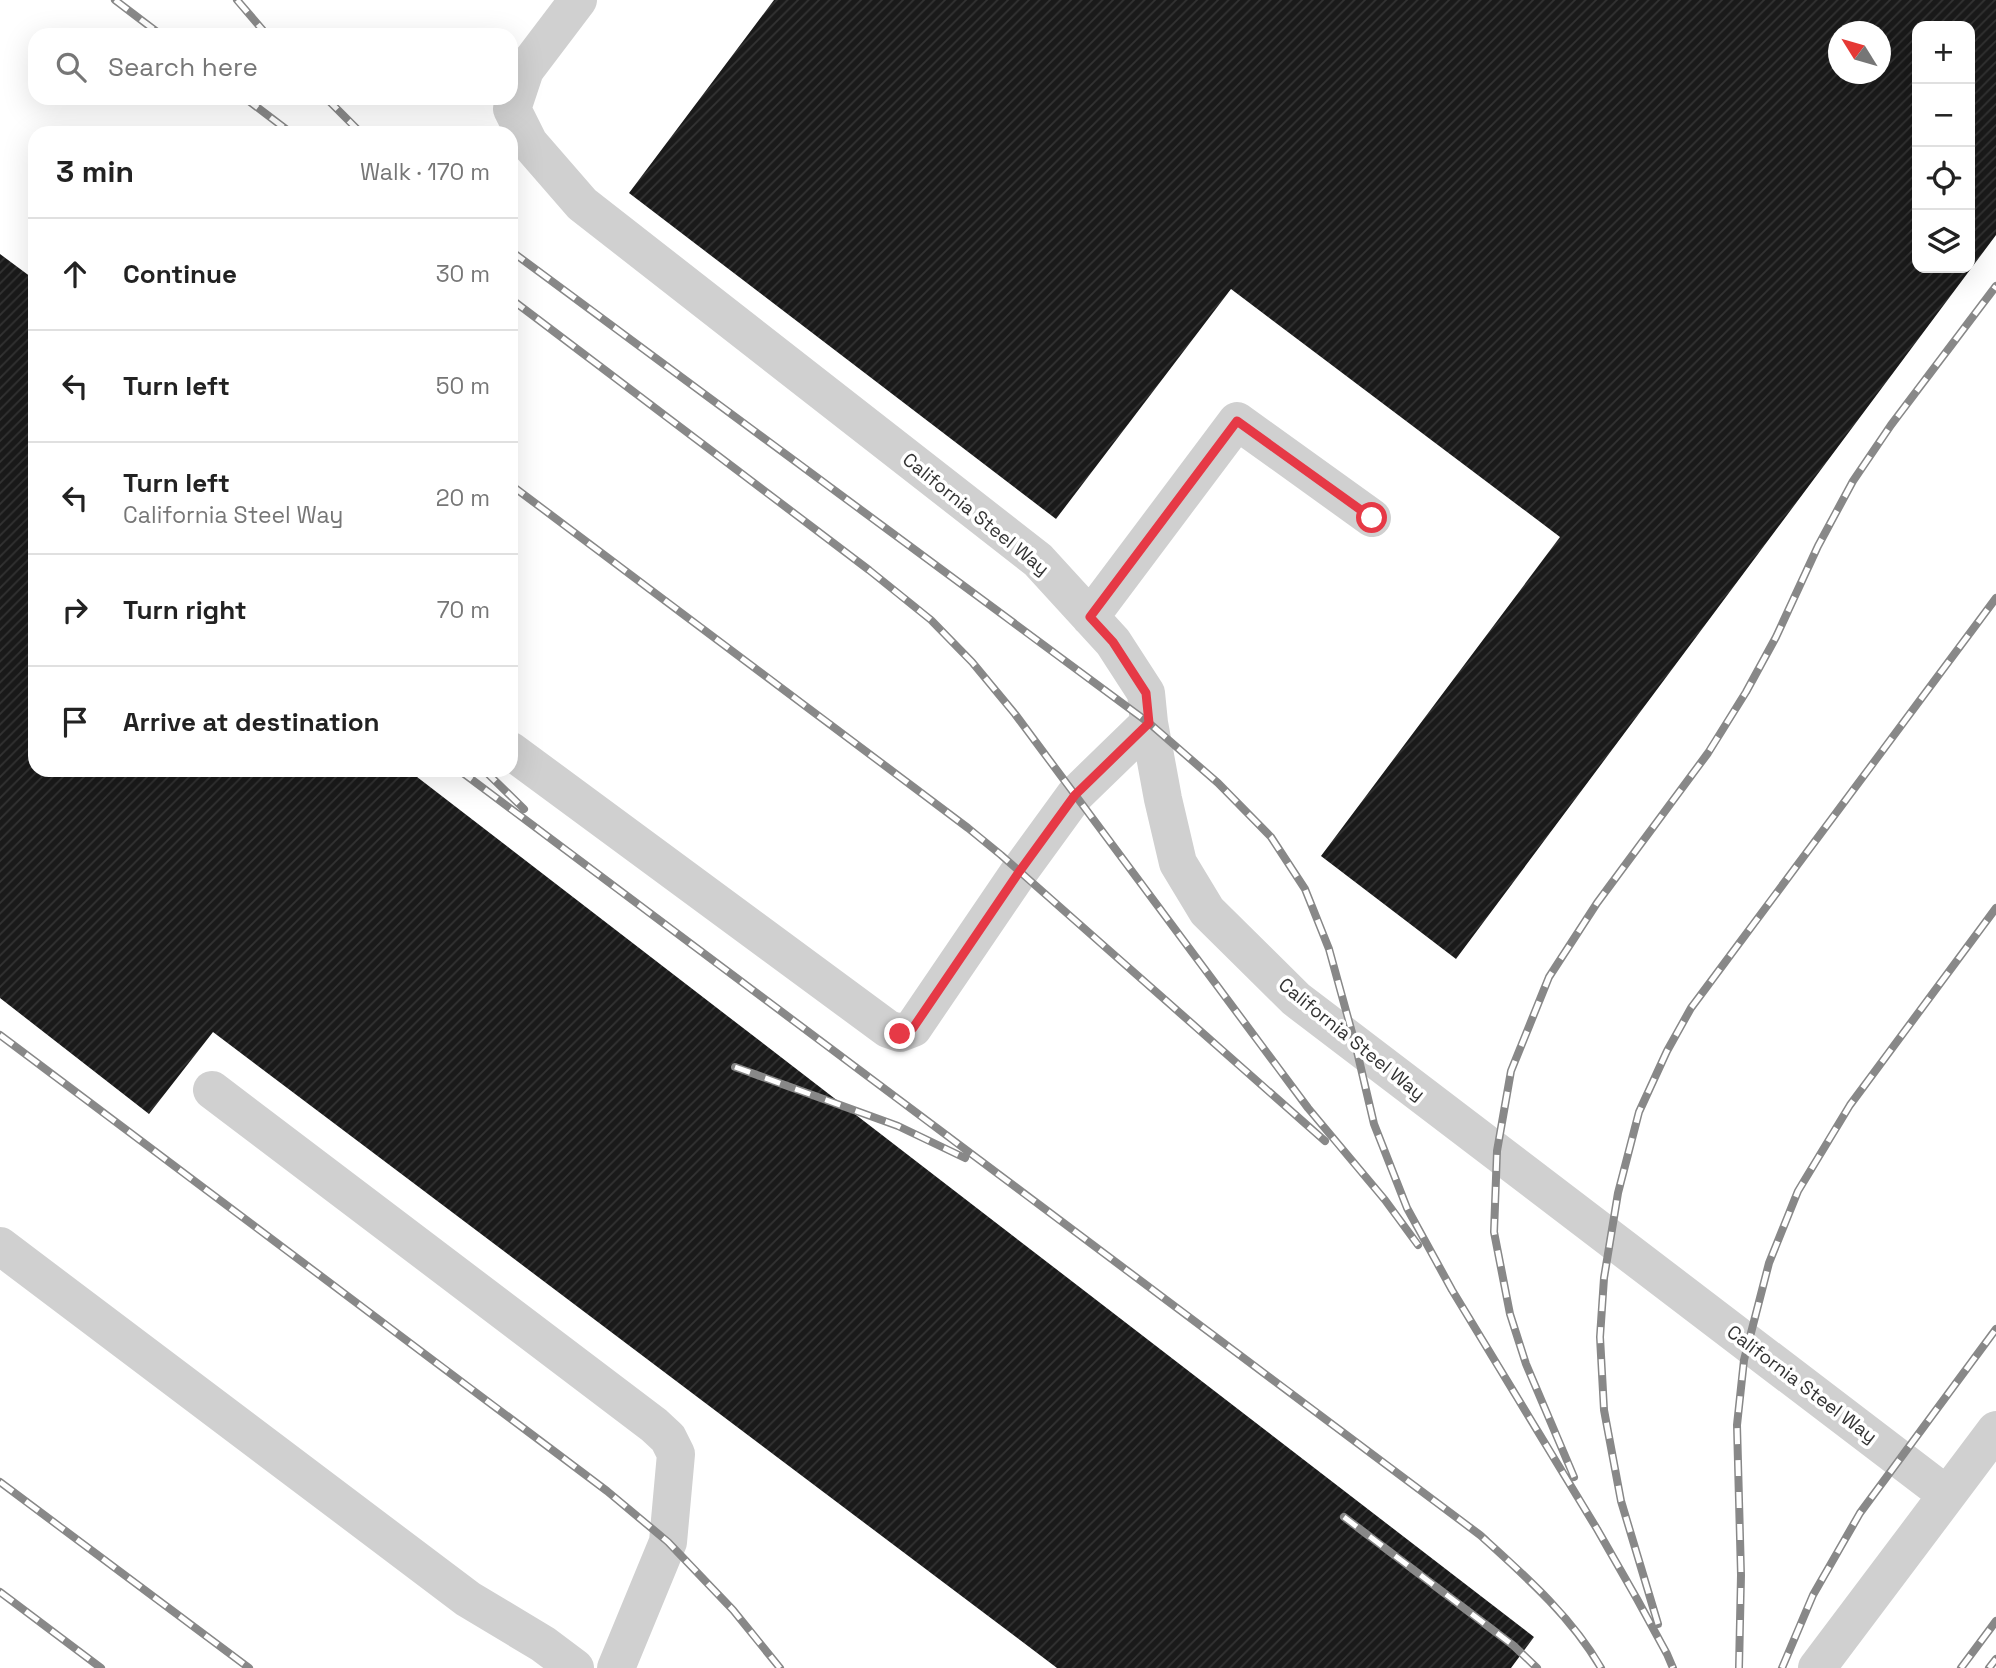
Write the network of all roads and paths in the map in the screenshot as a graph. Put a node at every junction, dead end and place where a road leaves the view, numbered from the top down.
1 (578, 0) edge
2 (518, 91) edge
3 (513, 105) edge
4 (1372, 518) dead end
5 (1090, 617) junction
6 (1149, 723) junction
7 (518, 756) edge
8 (212, 1090) dead end
9 (0, 1246) edge
10 (1996, 1430) edge
11 (1947, 1495) junction
12 (575, 1668) edge
13 (616, 1668) edge
14 (1817, 1668) edge

1 - 2 lane, California Steel Way
3 - 5 lane, California Steel Way
4 - 5 lane
5 - 6 lane, California Steel Way
6 - 7 lane
6 - 11 lane, California Steel Way
8 - 13 lane
9 - 12 lane
10 - 11 lane
11 - 14 lane

